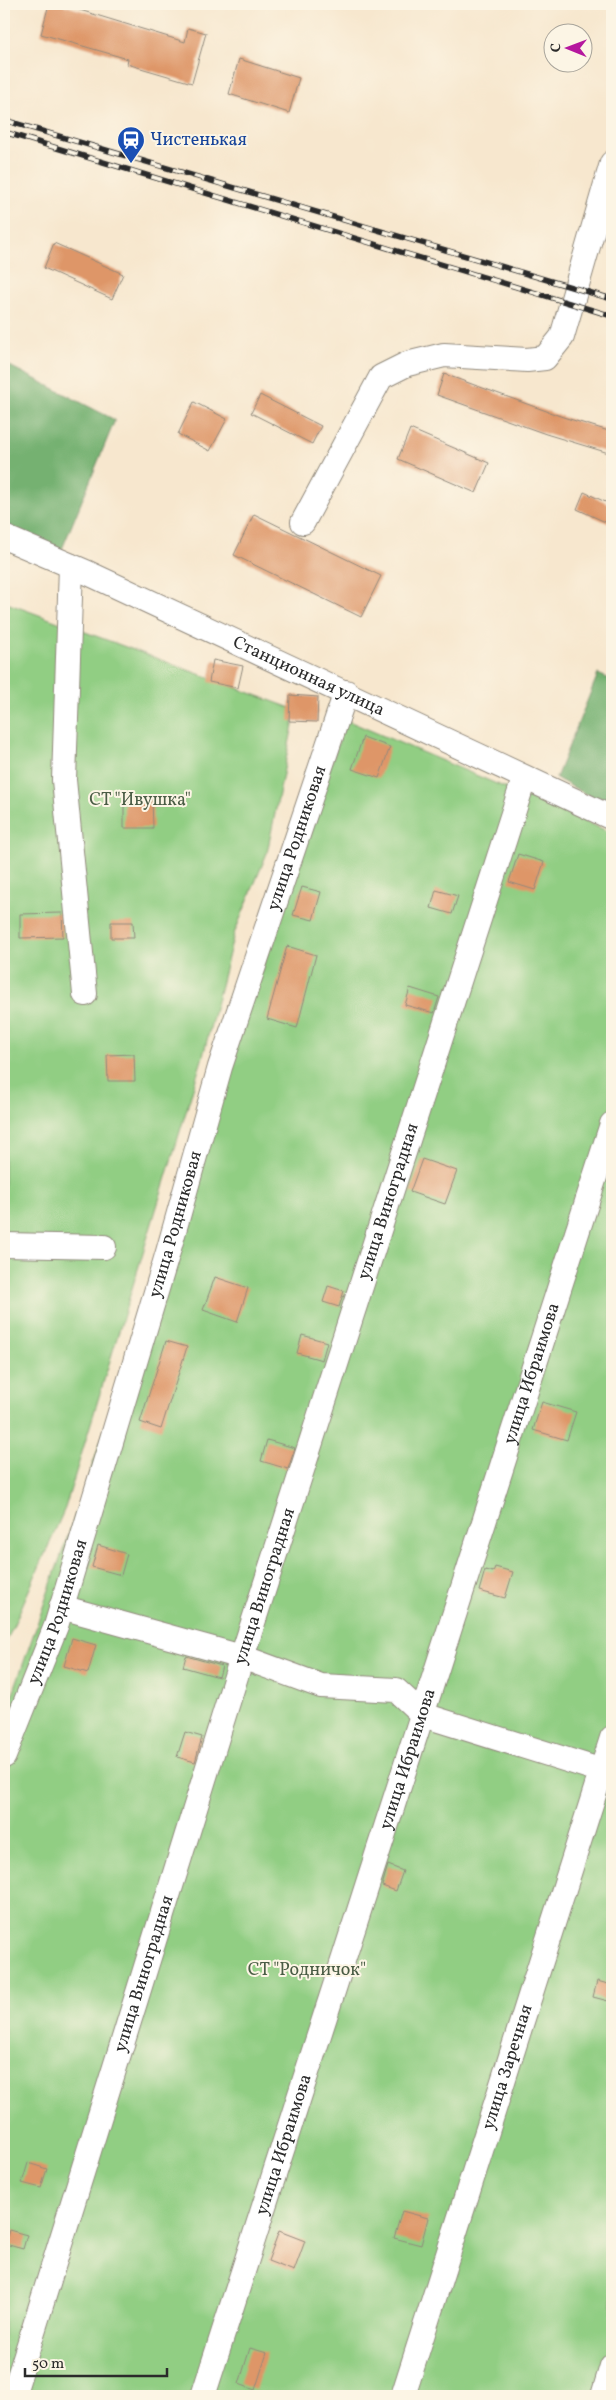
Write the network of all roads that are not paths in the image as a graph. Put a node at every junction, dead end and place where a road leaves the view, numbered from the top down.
1 (612, 163) edge
2 (303, 522) dead end
3 (4, 537) edge
4 (71, 566) junction
5 (346, 692) junction
6 (524, 779) junction
7 (612, 818) edge
8 (85, 994) dead end
9 (612, 1124) edge
10 (4, 1245) edge
11 (104, 1247) dead end
12 (61, 1607) junction
13 (242, 1657) junction
14 (423, 1715) junction
15 (612, 1738) edge
16 (4, 1756) edge
17 (607, 1773) edge
18 (612, 2366) edge
19 (14, 2396) edge
20 (203, 2396) edge
21 (403, 2396) edge
22 (603, 2396) edge

1 - 2 street
3 - 4 street, Станционная улица
4 - 5 street, Станционная улица
4 - 8 street
5 - 6 street, Станционная улица
5 - 12 street, улица Родниковая
6 - 7 street, Станционная улица
6 - 13 street, улица Виноградная
9 - 14 street, улица Ибраимова
10 - 11 street
12 - 13 street
12 - 16 street, улица Родниковая
13 - 14 street
13 - 19 street, улица Виноградная
14 - 17 street
14 - 20 street, улица Ибраимова
15 - 17 street, улица Заречная
17 - 21 street, улица Заречная
18 - 22 street

